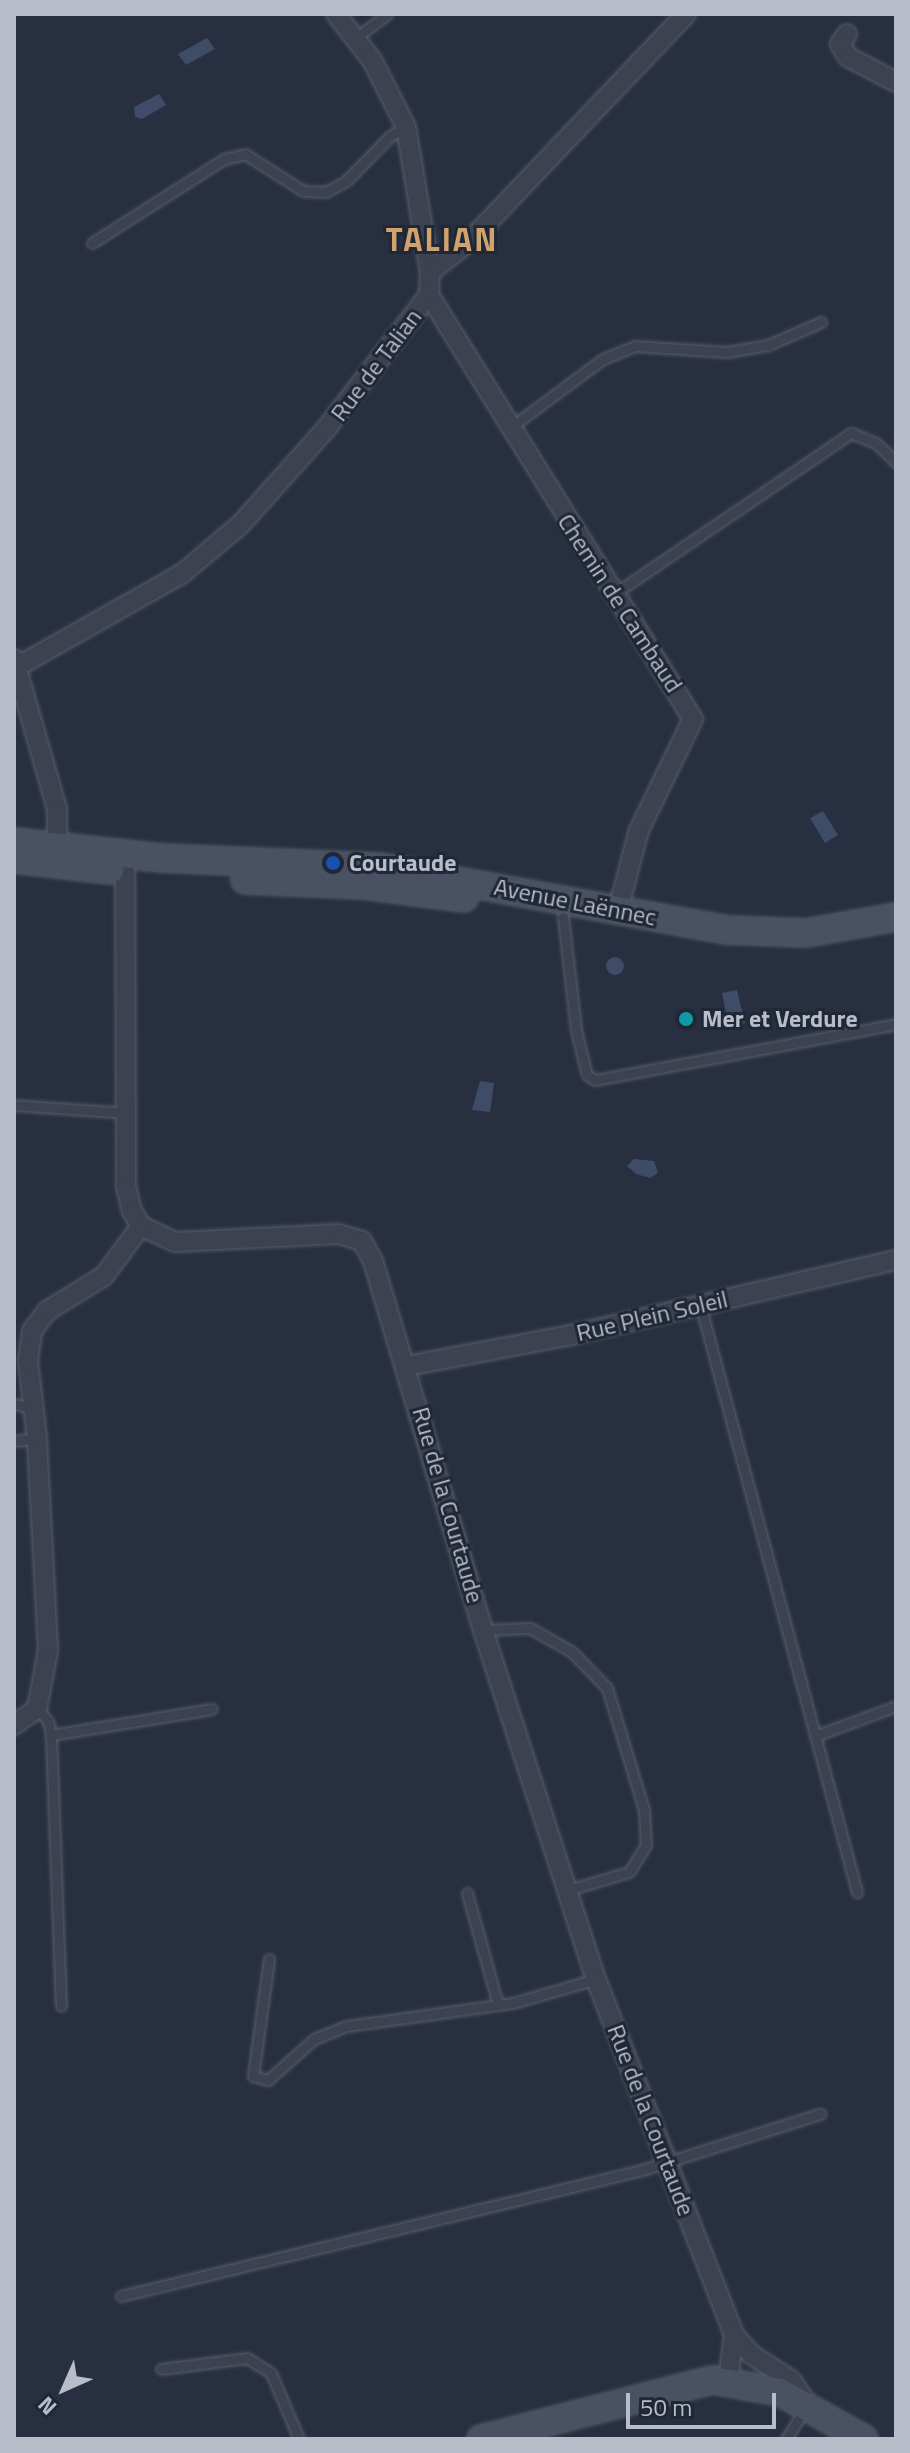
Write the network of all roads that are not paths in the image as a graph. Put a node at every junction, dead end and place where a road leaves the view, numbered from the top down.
1 (336, 14) edge
2 (387, 14) edge
3 (686, 14) edge
4 (847, 34) dead end
5 (357, 37) junction
6 (896, 82) edge
7 (406, 127) junction
8 (92, 243) dead end
9 (430, 272) junction
10 (429, 295) junction
11 (821, 322) dead end
12 (510, 428) junction
13 (896, 462) edge
14 (614, 595) junction
15 (15, 663) edge
16 (14, 842) edge
17 (57, 856) junction
18 (14, 859) edge
19 (125, 863) junction
20 (563, 917) junction
21 (896, 917) edge
22 (616, 919) junction
23 (896, 933) edge
24 (896, 1024) edge
25 (14, 1105) edge
26 (127, 1113) junction
27 (141, 1226) junction
28 (896, 1261) edge
29 (700, 1304) junction
30 (407, 1366) junction
31 (14, 1404) edge
32 (34, 1408) junction
33 (37, 1438) junction
34 (14, 1441) edge
35 (483, 1630) junction
36 (896, 1706) edge
37 (37, 1709) junction
38 (212, 1709) dead end
39 (14, 1725) edge
40 (51, 1735) junction
41 (815, 1736) junction
42 (568, 1890) junction
43 (857, 1892) dead end
44 (467, 1893) dead end
45 (269, 1959) dead end
46 (596, 1979) junction
47 (498, 2005) junction
48 (61, 2006) dead end
49 (820, 2114) dead end
50 (667, 2162) junction
51 (121, 2296) dead end
52 (734, 2335) junction
53 (752, 2355) junction
54 (161, 2369) dead end
55 (728, 2380) junction
56 (807, 2404) junction
57 (299, 2439) edge
58 (481, 2439) edge
59 (786, 2439) edge
60 (864, 2439) edge

1 - 5 street, Rue de Talian
2 - 5 lane
3 - 9 street
4 - 6 street
5 - 7 street, Rue de Talian
7 - 8 lane
7 - 9 street, Rue de Talian
9 - 10 street, Rue de Talian
10 - 12 street, Chemin de Cambaud
10 - 15 street, Rue de Talian
11 - 12 lane
12 - 14 street, Chemin de Cambaud
13 - 14 lane
14 - 22 street, Chemin de Cambaud
15 - 17 street, Rue de Talian
16 - 17 main road, Avenue Laënnec
17 - 18 main road, Avenue Laënnec
17 - 19 main road, Avenue Laënnec
19 - 20 main road, Avenue Laënnec
19 - 22 main road, Avenue Laënnec
19 - 26 street
20 - 22 main road, Avenue Laënnec
20 - 24 lane
21 - 22 main road, Avenue Laënnec
22 - 23 main road, Avenue Laënnec
25 - 26 lane
26 - 27 street
27 - 30 street, Rue de la Courtaude
27 - 32 street
28 - 29 street, Rue Plein Soleil
29 - 30 street, Rue Plein Soleil
29 - 41 lane
30 - 35 street, Rue de la Courtaude
31 - 32 lane
32 - 33 street
33 - 34 lane
33 - 37 street
35 - 42 street, Rue de la Courtaude
35 - 42 lane
36 - 41 lane
37 - 39 street
37 - 40 lane
38 - 40 lane
40 - 48 lane
41 - 43 lane
42 - 46 street, Rue de la Courtaude
44 - 47 lane
45 - 47 lane
46 - 47 lane
46 - 50 street, Rue de la Courtaude
49 - 50 lane
50 - 51 lane
50 - 52 street, Rue de la Courtaude
52 - 53 street, Rue de la Courtaude
52 - 55 street, Rue de la Courtaude
53 - 55 street
53 - 56 street, Rue de la Courtaude
54 - 57 lane
55 - 56 main road
55 - 58 main road
56 - 59 lane
56 - 60 main road

